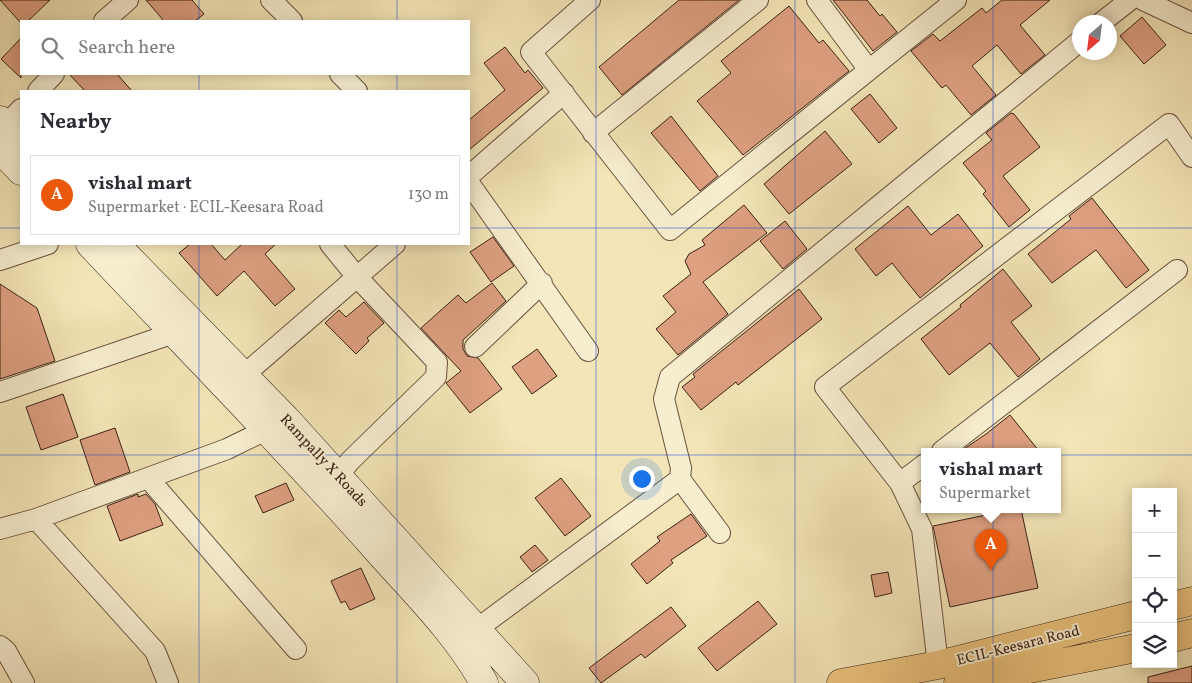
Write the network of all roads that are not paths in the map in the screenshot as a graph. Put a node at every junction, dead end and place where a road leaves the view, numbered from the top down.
1 (128, 0) edge
2 (590, 0) edge
3 (758, 0) edge
4 (817, 0) edge
5 (956, 0) edge
6 (1130, 0) edge
7 (1142, 0) edge
8 (279, 2) edge
9 (1111, 15) edge
10 (105, 20) edge
11 (291, 20) edge
12 (1192, 23) edge
13 (1072, 48) edge
14 (869, 70) junction
15 (53, 75) edge
16 (341, 75) edge
17 (39, 90) edge
18 (356, 90) edge
19 (564, 94) junction
20 (10, 129) edge
21 (593, 132) junction
22 (1192, 157) edge
23 (20, 167) edge
24 (470, 175) edge
25 (470, 184) edge
26 (45, 245) edge
27 (91, 245) edge
28 (116, 245) edge
29 (331, 245) edge
30 (394, 245) edge
31 (0, 260) edge
32 (1177, 270) dead end
33 (357, 277) junction
34 (542, 283) junction
35 (174, 332) junction
36 (475, 347) dead end
37 (588, 351) dead end
38 (244, 375) junction
39 (0, 392) edge
40 (268, 430) junction
41 (946, 448) edge
42 (921, 467) edge
43 (338, 476) junction
44 (148, 478) junction
45 (680, 479) junction
46 (900, 483) junction
47 (36, 519) junction
48 (0, 529) edge
49 (720, 534) dead end
50 (1192, 601) edge
51 (1177, 605) edge
52 (1132, 617) edge
53 (1192, 633) edge
54 (467, 636) junction
55 (1177, 637) edge
56 (0, 646) edge
57 (296, 649) dead end
58 (1132, 649) edge
59 (938, 665) junction
60 (24, 683) edge
61 (168, 683) edge
62 (484, 683) edge
63 (525, 683) edge
64 (841, 683) edge
65 (958, 683) edge

1 - 10 street
2 - 19 street
3 - 21 street
4 - 14 street
5 - 14 street
6 - 9 street
7 - 12 street
8 - 11 street
13 - 45 street
14 - 21 street
15 - 17 street
16 - 18 street
19 - 21 street
19 - 24 street
20 - 23 main road
22 - 46 street
25 - 34 street
26 - 31 street
27 - 35 main road, Rampally X Roads
28 - 38 main road, Rampally X Roads
29 - 33 street
30 - 33 street
32 - 41 street
33 - 38 street
33 - 43 street
34 - 36 street
34 - 37 street
35 - 39 street
35 - 40 main road, Rampally X Roads
38 - 43 main road, Rampally X Roads
40 - 44 street
40 - 54 main road, Rampally X Roads
42 - 46 street
43 - 54 main road, Rampally X Roads
44 - 47 street
44 - 57 street
45 - 49 street
45 - 54 street
46 - 59 street
47 - 48 street
47 - 61 street
50 - 51 main road
52 - 59 main road, ECIL-Keesara Road
53 - 55 main road
54 - 62 main road, Rampally X Roads
54 - 63 main road, Rampally X Roads
56 - 60 street
58 - 65 main road, ECIL-Keesara Road
59 - 64 main road, ECIL-Keesara Road

